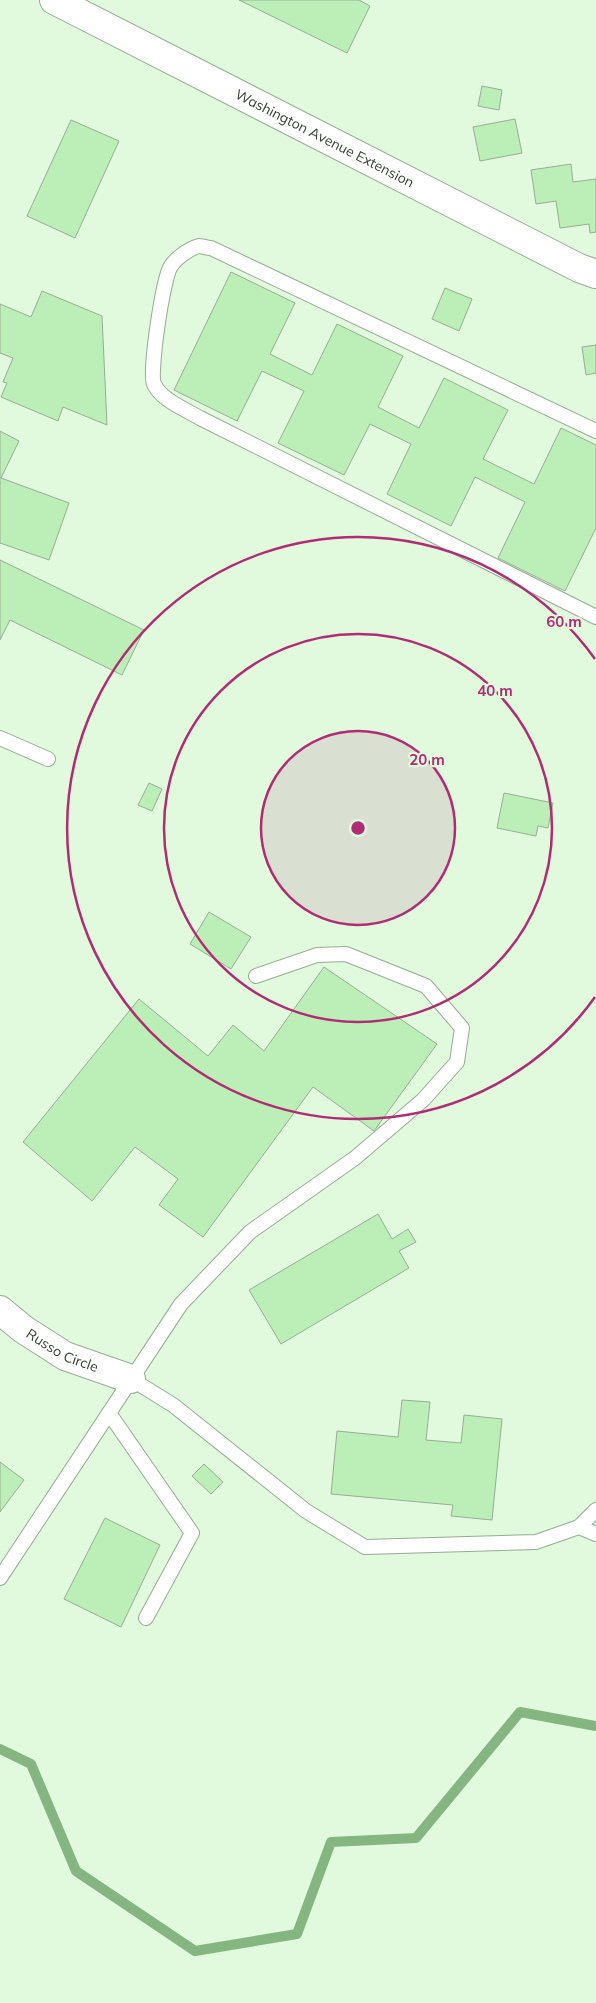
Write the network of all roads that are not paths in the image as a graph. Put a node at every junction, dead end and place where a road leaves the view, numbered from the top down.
1 (54, 0) edge
2 (596, 274) edge
3 (596, 431) edge
4 (596, 617) edge
5 (0, 738) edge
6 (48, 759) dead end
7 (256, 976) dead end
8 (0, 1310) edge
9 (131, 1379) junction
10 (109, 1413) junction
11 (596, 1510) edge
12 (579, 1528) junction
13 (596, 1534) edge
14 (0, 1578) edge
15 (146, 1618) dead end

1 - 2 street, Washington Avenue Extension
3 - 4 lane
5 - 6 lane
7 - 9 lane
8 - 9 street, Russo Circle
9 - 10 lane
9 - 12 lane
10 - 14 lane
10 - 15 lane
11 - 12 lane
12 - 13 lane

